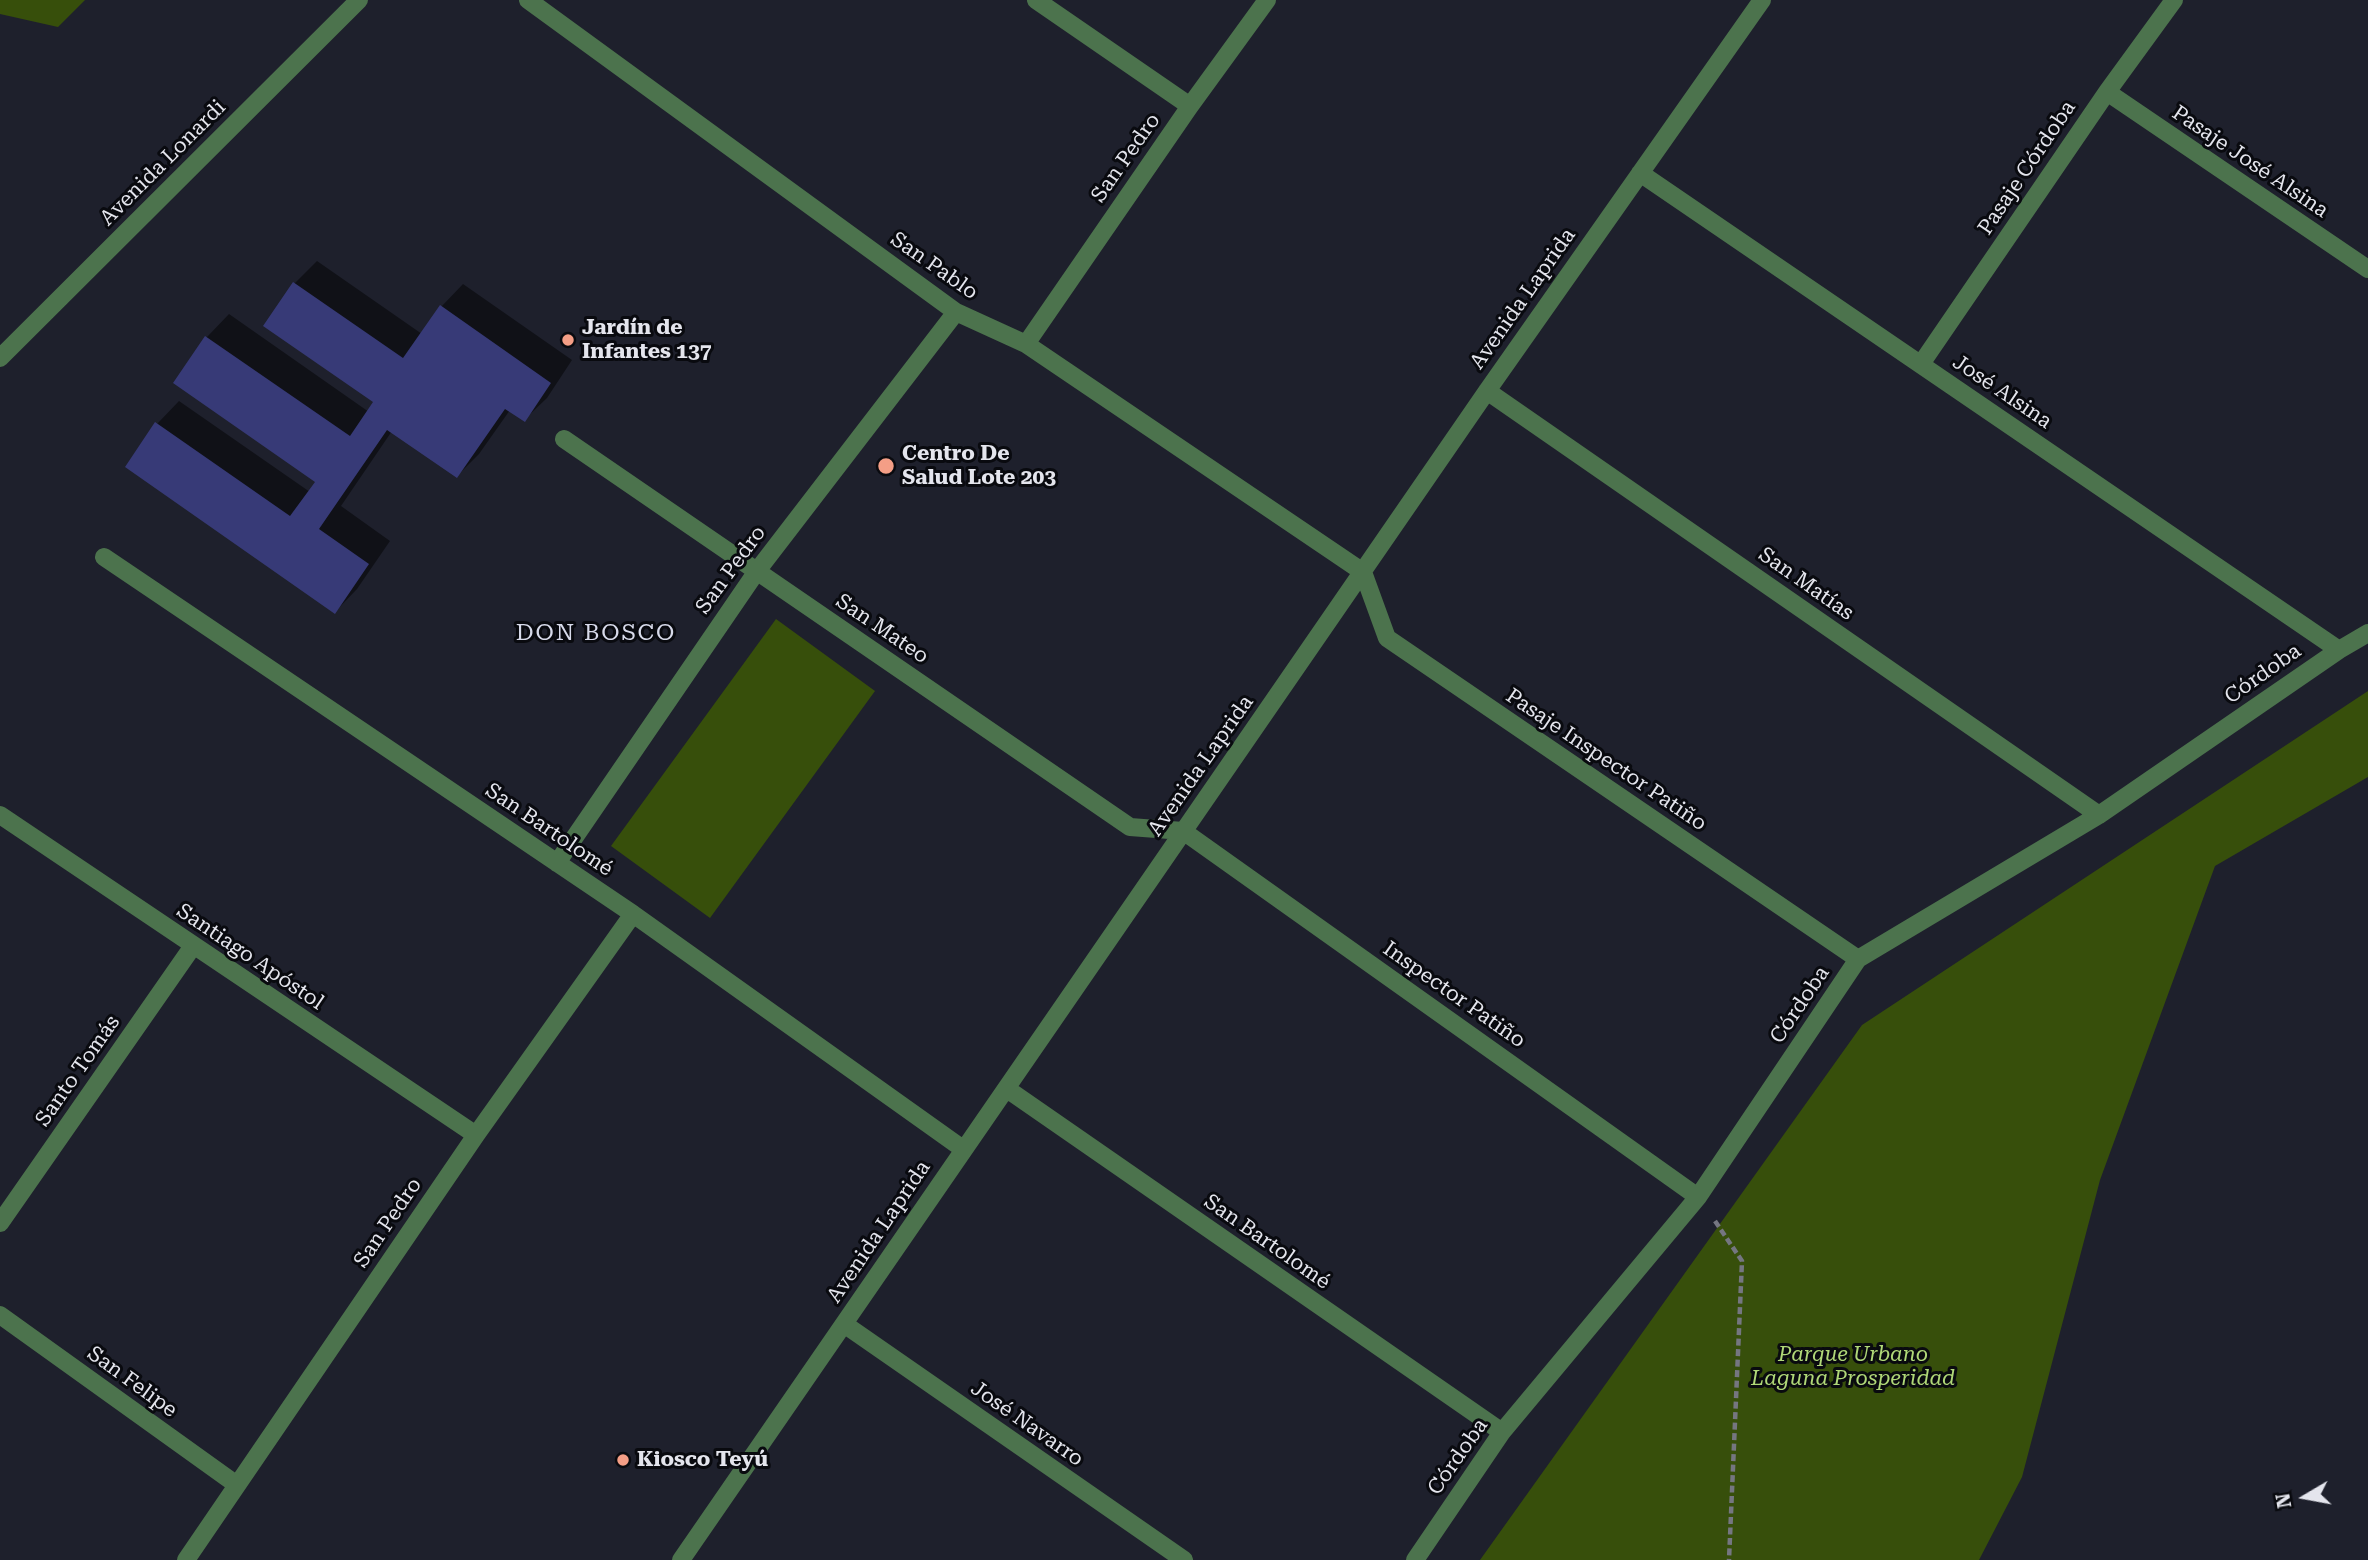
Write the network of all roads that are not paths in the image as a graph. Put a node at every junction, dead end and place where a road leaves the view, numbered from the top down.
1 (359, 0) edge
2 (528, 0) edge
3 (1036, 0) edge
4 (1267, 0) edge
5 (1762, 0) edge
6 (2174, 0) edge
7 (2106, 92) junction
8 (1190, 106) junction
9 (1640, 173) junction
10 (2368, 269) edge
11 (956, 312) junction
12 (1026, 344) junction
13 (0, 358) edge
14 (1922, 364) junction
15 (1487, 391) junction
16 (564, 439) dead end
17 (104, 557) dead end
18 (757, 571) junction
19 (1363, 572) junction
20 (2368, 633) edge
21 (2339, 650) junction
22 (0, 815) edge
23 (2099, 815) junction
24 (1183, 831) junction
25 (557, 863) junction
26 (633, 914) junction
27 (193, 946) junction
28 (1858, 959) junction
29 (1007, 1089) junction
30 (476, 1135) junction
31 (963, 1149) junction
32 (1699, 1197) junction
33 (0, 1223) edge
34 (0, 1315) edge
35 (844, 1324) junction
36 (1502, 1432) junction
37 (237, 1485) junction
38 (186, 1560) edge
39 (681, 1560) edge
40 (1184, 1560) edge
41 (1415, 1560) edge

1 - 13 street, Avenida Lonardi
2 - 11 street, San Pablo
3 - 8 street
4 - 8 street, San Pedro
5 - 9 street, Avenida Laprida
6 - 7 street, Pasaje Córdoba
7 - 10 street, Pasaje José Alsina
7 - 14 street, Pasaje Córdoba
8 - 12 street, San Pedro
9 - 14 street, José Alsina
9 - 15 street, Avenida Laprida
11 - 12 street, San Pablo
11 - 18 street, San Pedro
12 - 19 street, San Pablo
14 - 21 street, José Alsina
15 - 19 street, Avenida Laprida
15 - 23 street, San Matías
16 - 18 street, San Mateo
17 - 25 street, San Bartolomé
18 - 24 street, San Mateo
18 - 25 street, San Pedro
19 - 24 street, Avenida Laprida
19 - 28 street, Pasaje Inspector Patiño
20 - 21 street, Córdoba
21 - 23 street, Córdoba
22 - 27 street, Santiago Apóstol
23 - 28 street, Córdoba
24 - 29 street, Avenida Laprida
24 - 32 street, Inspector Patiño
25 - 26 street, San Bartolomé
26 - 30 street, San Pedro
26 - 31 street, San Bartolomé
27 - 30 street, Santiago Apóstol
27 - 33 street, Santo Tomás
28 - 32 street, Córdoba
29 - 31 street, Avenida Laprida
29 - 36 street, San Bartolomé
30 - 37 street, San Pedro
31 - 35 street, Avenida Laprida
32 - 36 street, Córdoba
34 - 37 street, San Felipe
35 - 39 street, Avenida Laprida
35 - 40 street, José Navarro
36 - 41 street, Córdoba
37 - 38 street, San Pedro

